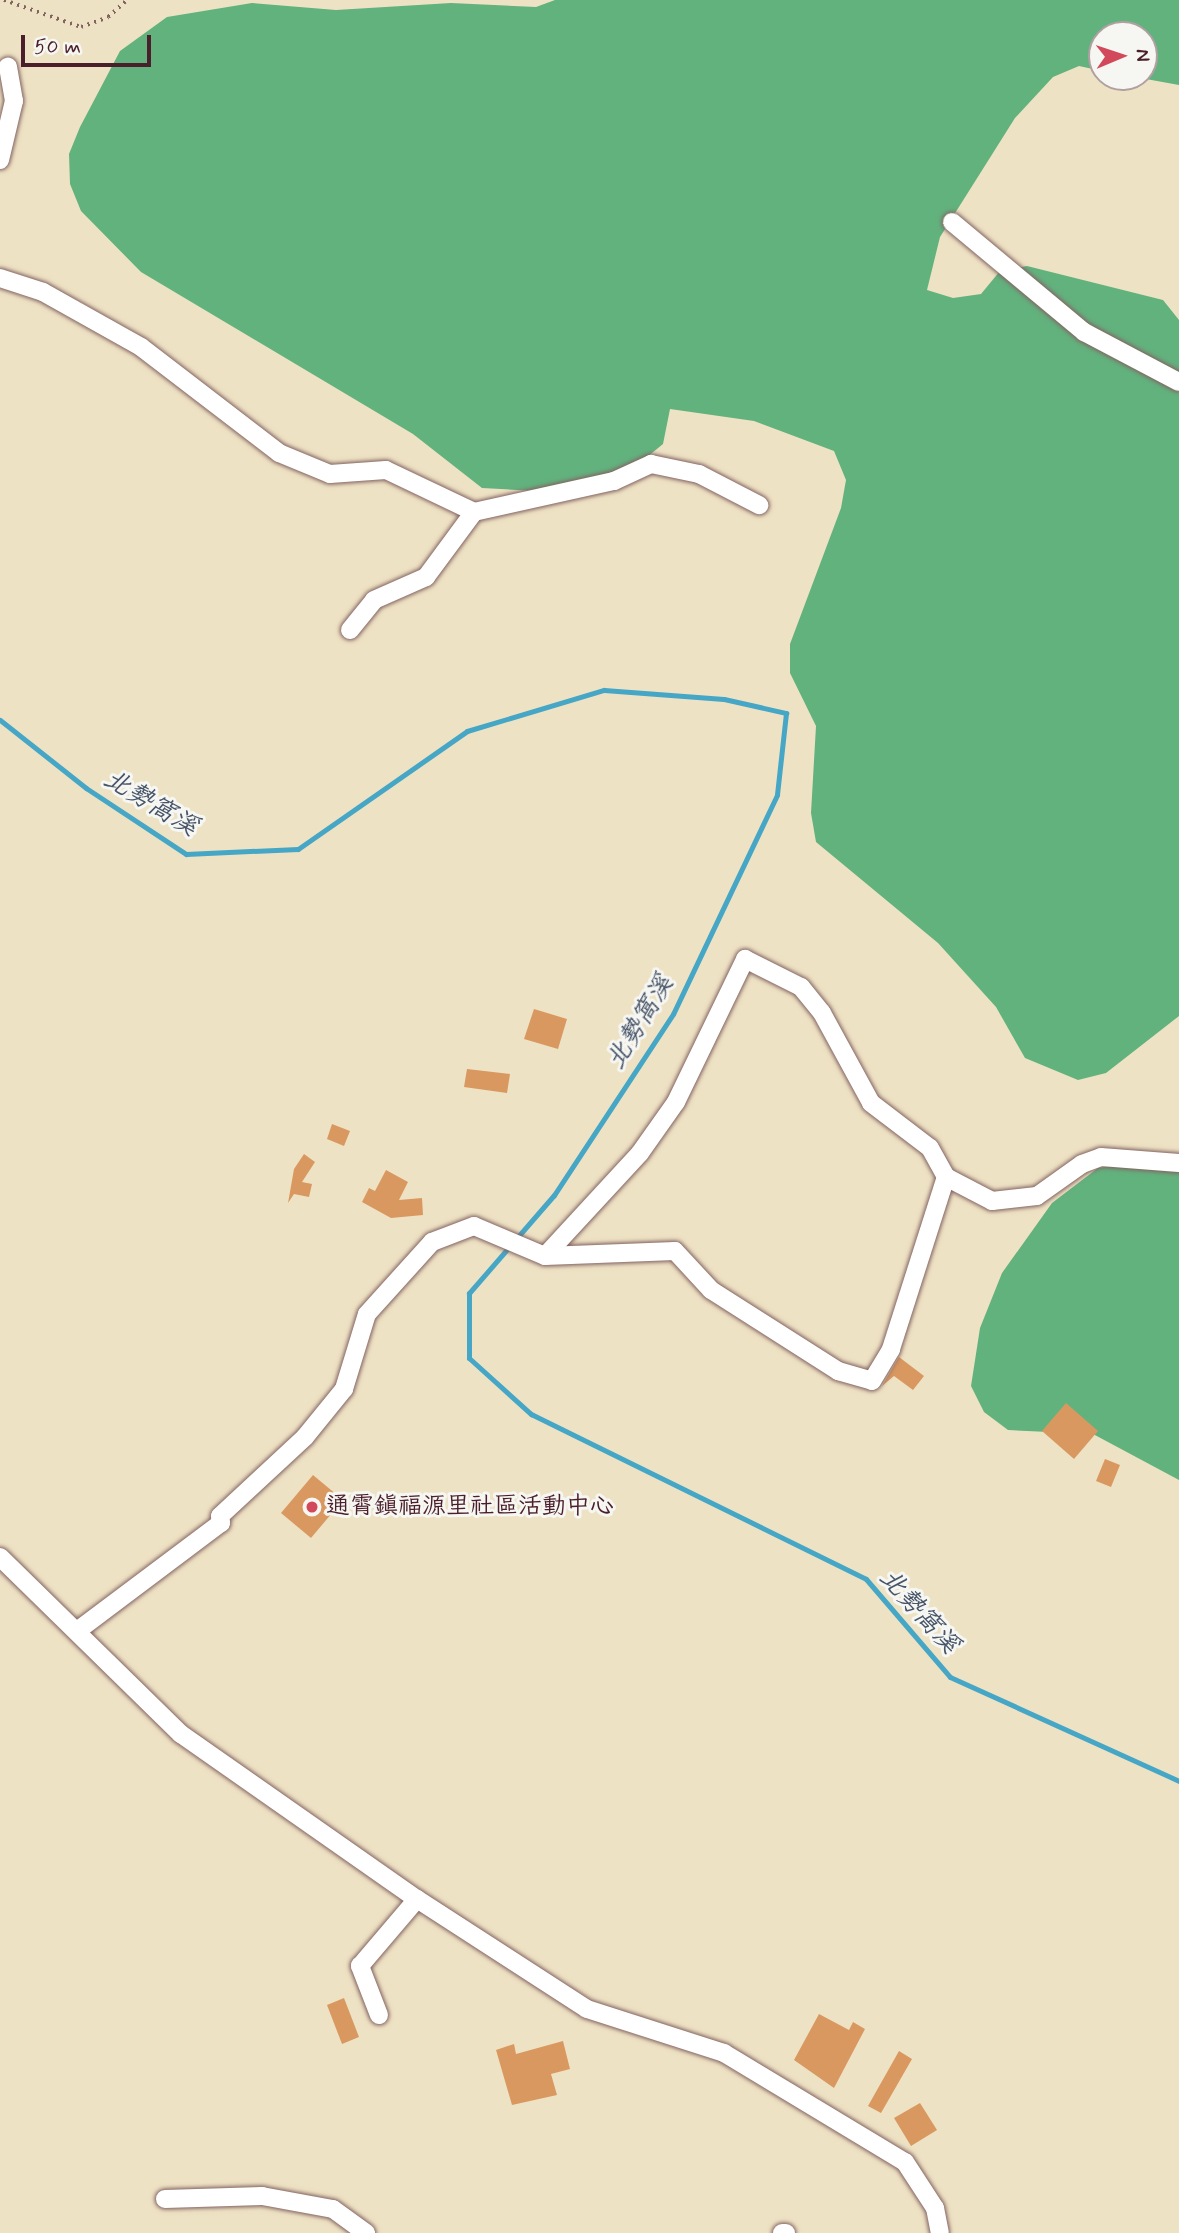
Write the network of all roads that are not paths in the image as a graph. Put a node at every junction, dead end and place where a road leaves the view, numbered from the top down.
1 (8, 67) dead end
2 (0, 160) edge
3 (952, 222) dead end
4 (0, 278) edge
5 (1179, 382) edge
6 (759, 505) dead end
7 (474, 512) junction
8 (350, 630) dead end
9 (1179, 1163) edge
10 (946, 1177) junction
11 (545, 1256) junction
12 (0, 1557) edge
13 (77, 1631) junction
14 (416, 1899) junction
15 (379, 2015) dead end
16 (165, 2199) dead end
17 (366, 2233) edge
18 (940, 2233) edge

1 - 2 street
3 - 5 street
4 - 7 street
6 - 7 street
7 - 8 street
9 - 10 street
10 - 11 street
10 - 11 street
11 - 13 street
12 - 13 street
13 - 14 street
14 - 15 street
14 - 18 street
16 - 17 street

